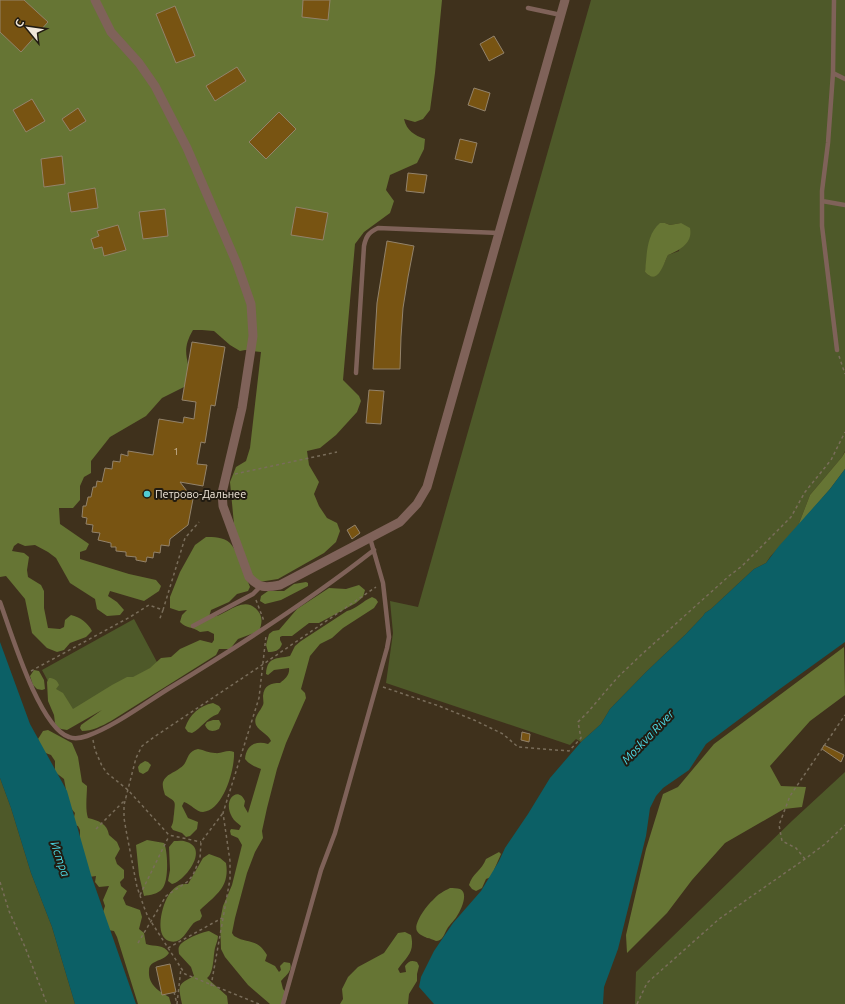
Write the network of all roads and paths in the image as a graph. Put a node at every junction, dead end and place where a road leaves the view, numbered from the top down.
1 (95, 0) edge
2 (564, 0) edge
3 (834, 0) edge
4 (528, 8) dead end
5 (560, 15) junction
6 (833, 73) junction
7 (845, 79) edge
8 (822, 201) junction
9 (845, 205) edge
10 (499, 233) junction
11 (837, 350) joint
12 (356, 372) dead end
13 (845, 374) edge
14 (845, 432) edge
15 (337, 452) dead end
16 (225, 474) junction
17 (199, 522) dead end
18 (370, 538) junction
19 (374, 550) junction
20 (383, 583) junction
21 (261, 586) junction
22 (253, 594) junction
23 (0, 602) edge
24 (163, 610) junction
25 (159, 622) dead end
26 (193, 626) dead end
27 (267, 626) junction
28 (262, 665) junction
29 (26, 674) junction
30 (376, 685) junction
31 (845, 715) edge
32 (93, 733) junction
33 (128, 790) junction
34 (126, 799) junction
35 (223, 813) junction
36 (845, 825) edge
37 (96, 829) dead end
38 (169, 835) junction
39 (200, 842) junction
40 (805, 858) junction
41 (0, 882) edge
42 (140, 895) junction
43 (223, 917) junction
44 (151, 921) junction
45 (138, 943) dead end
46 (168, 948) junction
47 (181, 968) junction
48 (211, 986) junction
49 (174, 992) dead end
50 (47, 1004) edge
51 (177, 1004) edge
52 (259, 1004) edge
53 (283, 1004) edge
54 (637, 1004) edge

1 - 16 street
2 - 5 street
3 - 6 lane
4 - 5 lane
5 - 10 street
6 - 7 lane
6 - 8 lane
8 - 9 lane
8 - 11 lane
10 - 12 lane
10 - 18 street
11 - 13 path
14 - 30 path
15 - 16 path
16 - 21 street
17 - 24 path
18 - 19 lane
18 - 21 street
19 - 20 lane
19 - 27 lane
20 - 28 path
20 - 30 lane
21 - 22 lane
22 - 26 lane
22 - 27 path
23 - 29 lane
24 - 25 path
24 - 29 path
27 - 28 path
27 - 32 lane
28 - 33 path
28 - 35 path
29 - 32 lane
30 - 53 lane
31 - 40 path
32 - 33 path
33 - 34 path
33 - 38 path
34 - 37 path
34 - 42 path
35 - 39 path
35 - 43 path
36 - 40 path
38 - 39 path
38 - 42 path
39 - 44 path
40 - 54 path
41 - 50 path
42 - 44 path
43 - 46 path
43 - 48 path
44 - 45 path
44 - 46 path
46 - 47 path
47 - 48 path
47 - 51 path
48 - 52 path
49 - 51 path

